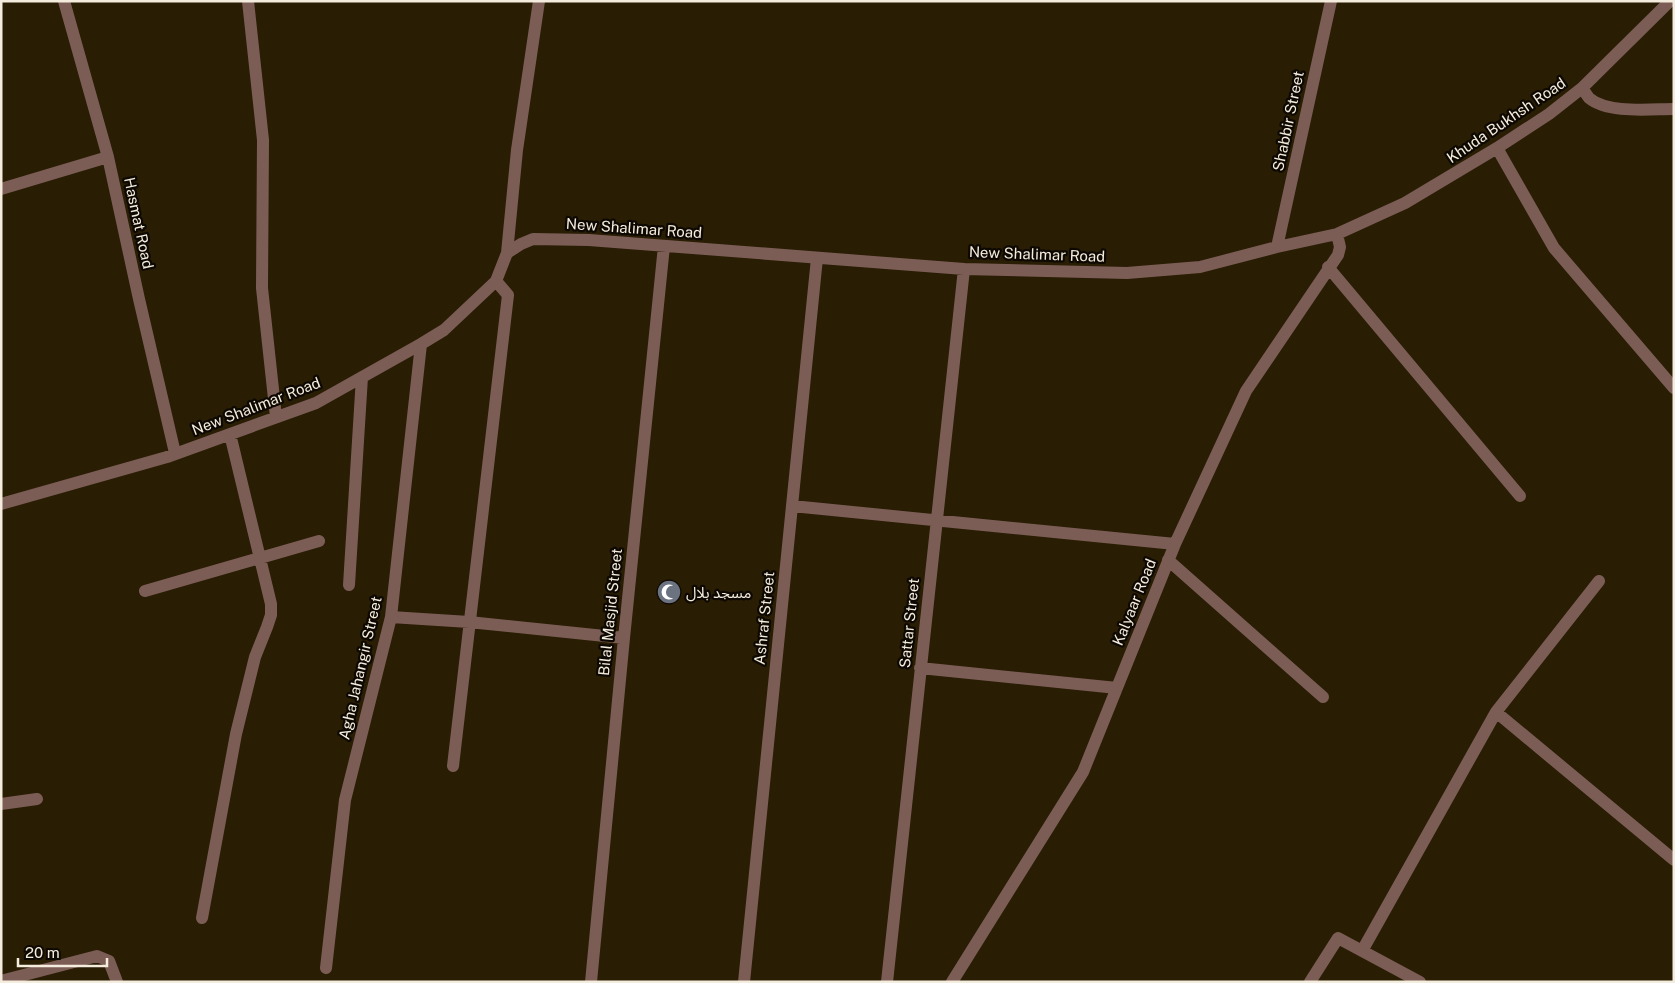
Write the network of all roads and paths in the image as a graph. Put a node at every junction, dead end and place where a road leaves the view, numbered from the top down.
1 (64, 1) edge
2 (248, 1) edge
3 (539, 1) edge
4 (1331, 1) edge
5 (1670, 1) edge
6 (1582, 88) junction
7 (1674, 109) edge
8 (1497, 148) junction
9 (108, 156) junction
10 (1, 189) edge
11 (1336, 234) junction
12 (664, 246) junction
13 (1276, 247) junction
14 (508, 253) junction
15 (817, 258) junction
16 (1328, 267) junction
17 (964, 269) junction
18 (496, 281) junction
19 (421, 344) junction
20 (362, 377) junction
21 (1674, 388) edge
22 (276, 417) junction
23 (230, 434) junction
24 (175, 453) junction
25 (1520, 496) dead end
26 (1, 504) edge
27 (792, 506) junction
28 (936, 520) junction
29 (319, 540) dead end
30 (1175, 544) junction
31 (259, 557) junction
32 (1168, 560) junction
33 (1599, 581) dead end
34 (349, 585) dead end
35 (145, 591) dead end
36 (391, 617) junction
37 (469, 622) junction
38 (624, 638) junction
39 (920, 668) junction
40 (1117, 688) junction
41 (1323, 698) dead end
42 (1496, 712) junction
43 (453, 766) dead end
44 (37, 799) dead end
45 (1, 804) edge
46 (1674, 860) edge
47 (202, 918) dead end
48 (1362, 950) junction
49 (326, 968) dead end
50 (1, 981) edge
51 (118, 982) edge
52 (590, 982) edge
53 (744, 982) edge
54 (887, 982) edge
55 (952, 982) edge
56 (1310, 982) edge
57 (1420, 982) edge

1 - 9 street, Hasmat Road
2 - 22 street
3 - 14 street
4 - 13 street, Shabbir Street
5 - 6 street, Khuda Bukhsh Road
6 - 7 street
6 - 8 street, Khuda Bukhsh Road
8 - 11 street, Khuda Bukhsh Road
8 - 21 street
9 - 10 street
9 - 24 street, Hasmat Road
11 - 13 street, New Shalimar Road
11 - 16 street, Kalyaar Road
12 - 14 street, New Shalimar Road
12 - 15 street, New Shalimar Road
12 - 38 street, Bilal Masjid Street
13 - 17 street, New Shalimar Road
14 - 18 street, New Shalimar Road
15 - 17 street, New Shalimar Road
15 - 27 street, Ashraf Street
16 - 25 street
16 - 30 street, Kalyaar Road
17 - 28 street, Sattar Street
18 - 19 street, New Shalimar Road
18 - 37 street
19 - 20 street, New Shalimar Road
19 - 36 street, Agha Jahangir Street
20 - 22 street, New Shalimar Road
20 - 34 street
22 - 23 street, New Shalimar Road
23 - 24 street, New Shalimar Road
23 - 31 street
24 - 26 street, New Shalimar Road
27 - 28 street
27 - 53 street, Ashraf Street
28 - 30 street
28 - 39 street, Sattar Street
29 - 31 street
30 - 32 street, Kalyaar Road
31 - 35 street
31 - 47 street
32 - 40 street, Kalyaar Road
32 - 41 street
33 - 42 street
36 - 37 street
36 - 49 street, Agha Jahangir Street
37 - 38 street
37 - 43 street
38 - 52 street, Bilal Masjid Street
39 - 40 street
39 - 54 street, Sattar Street
40 - 55 street, Kalyaar Road
42 - 46 street
42 - 48 street
44 - 45 street
48 - 56 street
48 - 57 street
50 - 51 street

